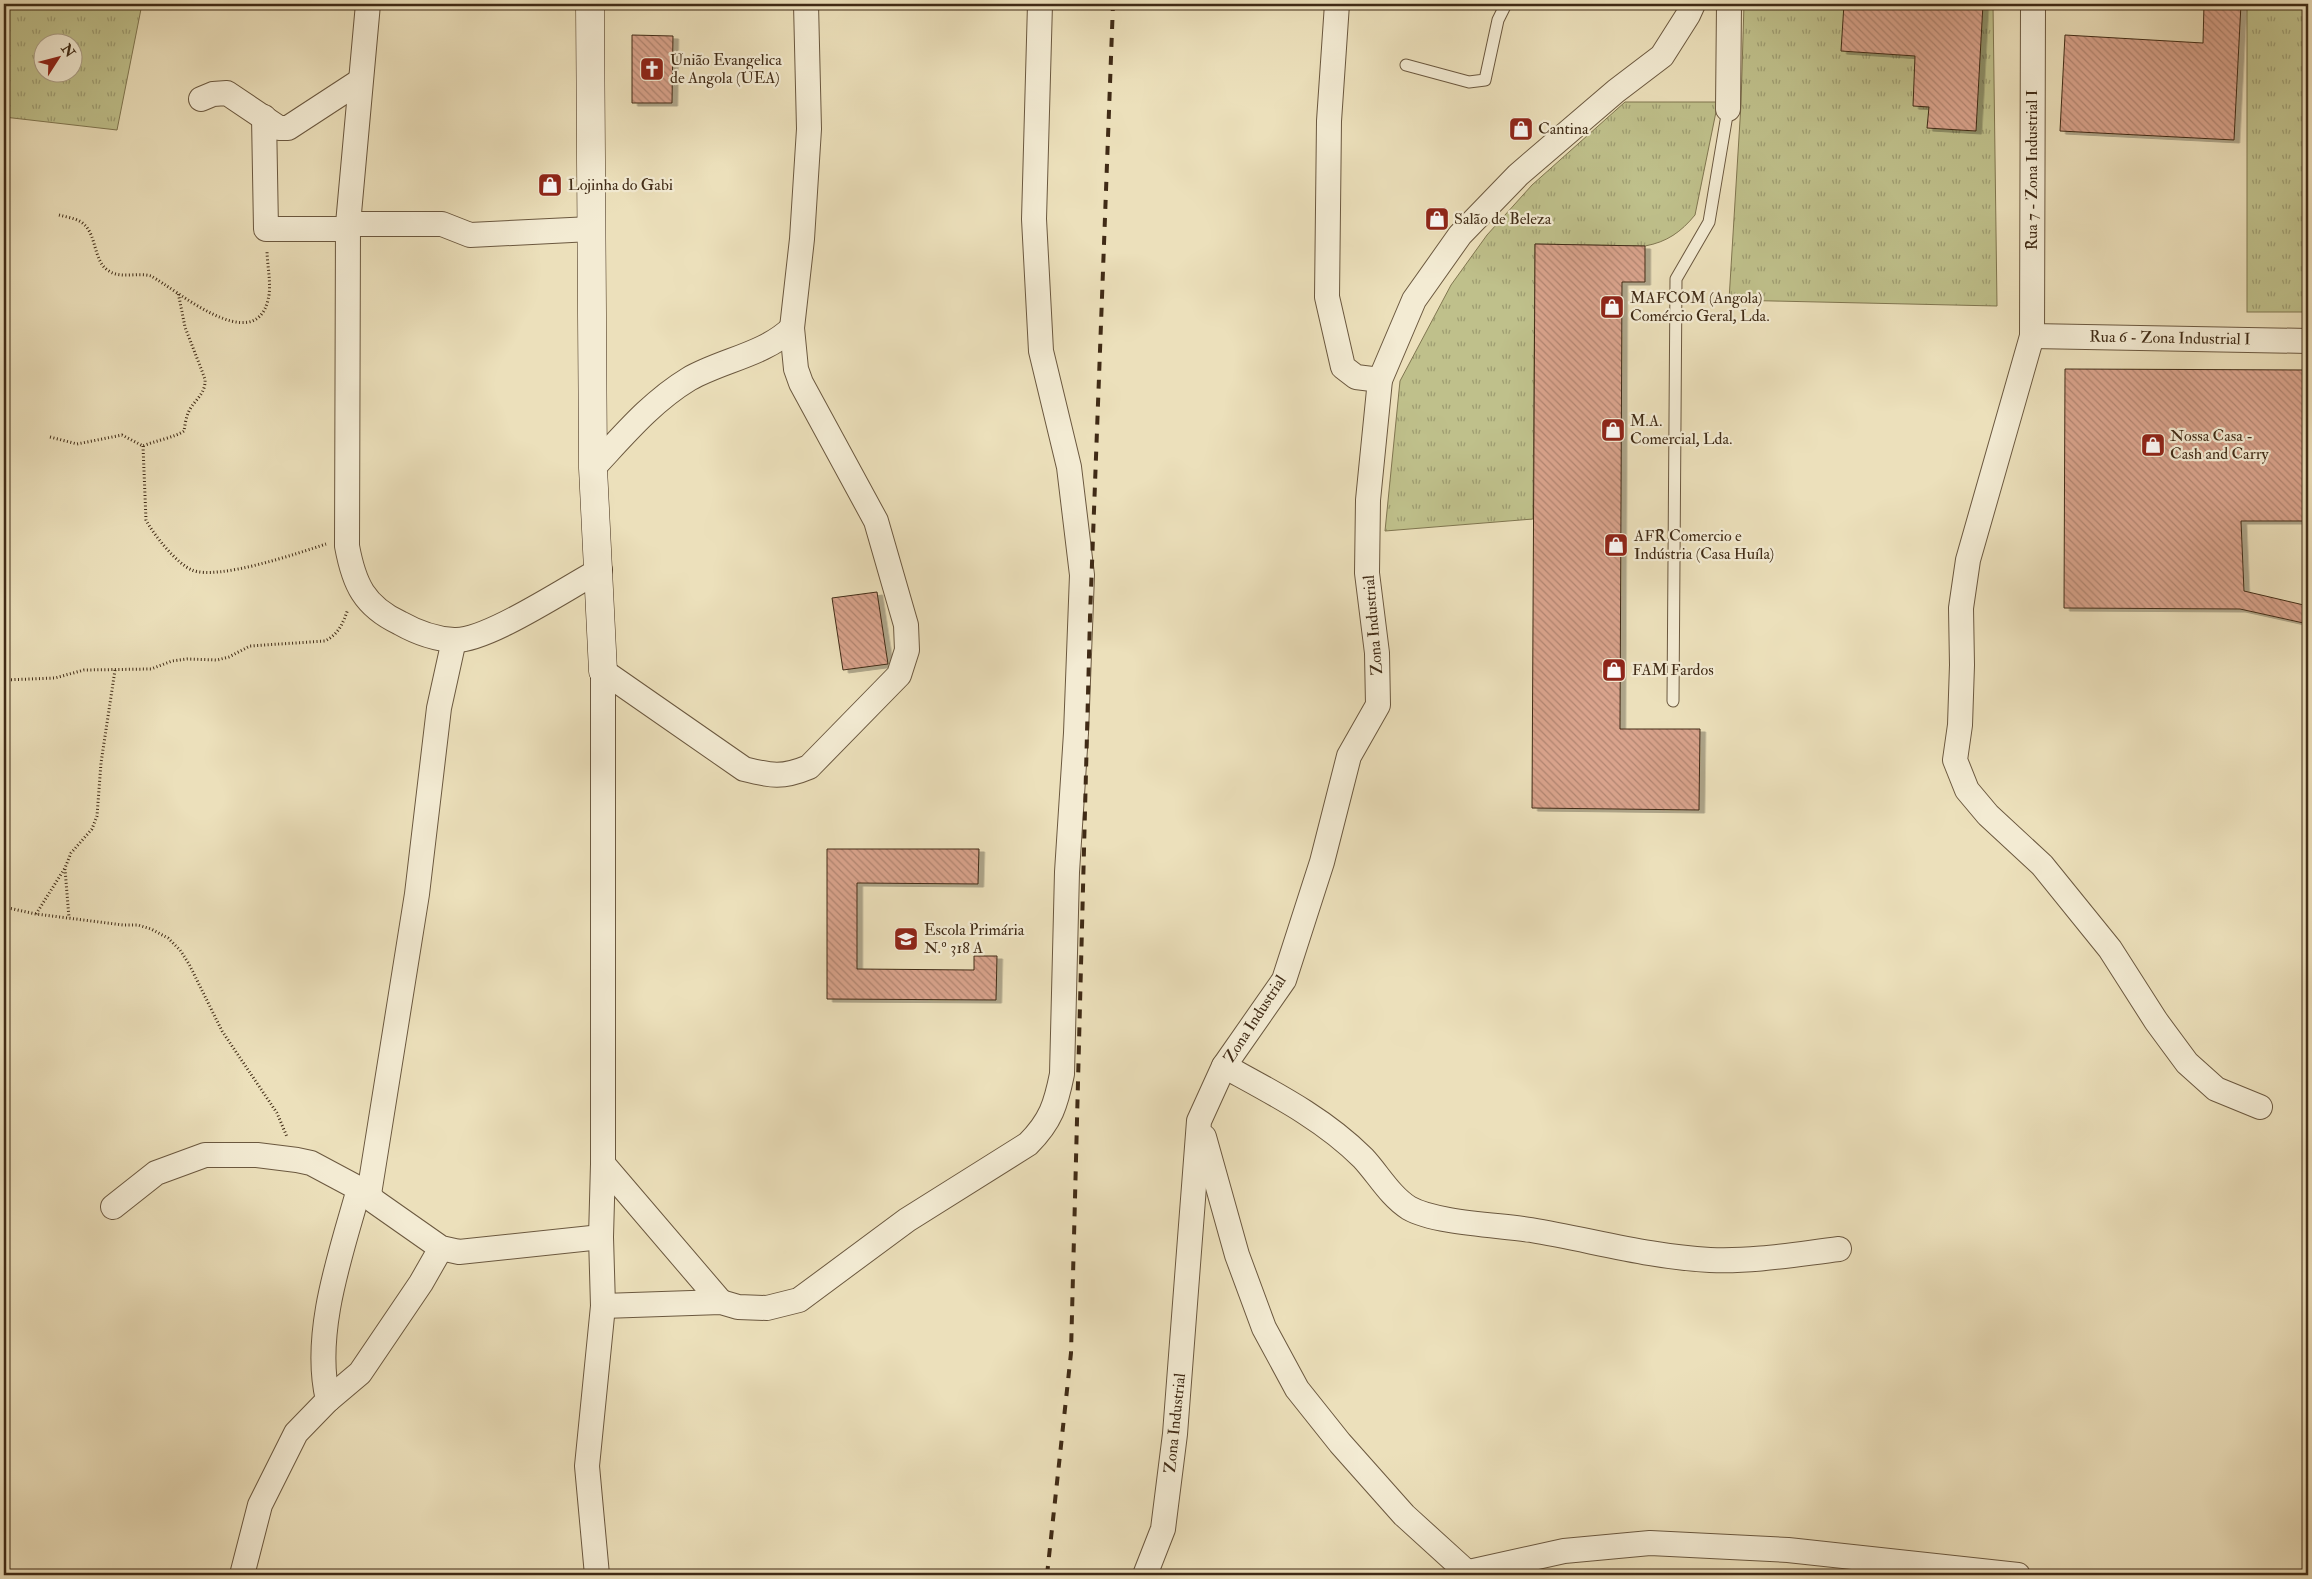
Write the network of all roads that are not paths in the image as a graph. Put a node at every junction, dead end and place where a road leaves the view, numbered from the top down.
1 (368, 4) edge
2 (590, 4) edge
3 (806, 4) edge
4 (1040, 4) edge
5 (1337, 4) edge
6 (1506, 4) edge
7 (1693, 4) edge
8 (1729, 4) edge
9 (2033, 4) edge
10 (1406, 65) dead end
11 (360, 81) junction
12 (201, 99) dead end
13 (1728, 109) joint
14 (264, 117) junction
15 (348, 227) junction
16 (591, 229) junction
17 (792, 328) junction
18 (2032, 336) junction
19 (2308, 341) edge
20 (1380, 380) junction
21 (594, 468) junction
22 (600, 570) junction
23 (454, 640) junction
24 (603, 671) junction
25 (1672, 702) dead end
26 (1224, 1066) junction
27 (2260, 1107) dead end
28 (1199, 1121) junction
29 (604, 1164) junction
30 (364, 1191) junction
31 (113, 1207) dead end
32 (601, 1237) junction
33 (441, 1248) junction
34 (1839, 1249) dead end
35 (721, 1302) junction
36 (603, 1306) junction
37 (328, 1400) junction
38 (1970, 1572) edge
39 (1470, 1574) edge
40 (242, 1575) edge
41 (597, 1575) edge
42 (1145, 1575) edge
43 (2018, 1575) edge

1 - 11 street
2 - 16 street
3 - 17 street
4 - 35 street
5 - 20 street
6 - 10 lane
7 - 20 street, Zona Industrial
8 - 13 street
9 - 18 street, Rua 7 - Zona Industrial I
11 - 14 street
11 - 15 street
12 - 14 street
13 - 25 lane
14 - 15 street
15 - 16 street
15 - 23 street
16 - 21 street
17 - 21 street
17 - 24 street
18 - 19 street, Rua 6 - Zona Industrial I
18 - 27 street, Rua 7 - Zona Industrial I
20 - 26 street, Zona Industrial
21 - 22 street
22 - 23 street
22 - 24 street
23 - 30 street
24 - 29 street
26 - 28 street, Zona Industrial
26 - 34 street
28 - 39 street
28 - 42 street, Zona Industrial
29 - 32 street
29 - 35 street
30 - 31 street
30 - 33 street
30 - 37 street
32 - 33 street
32 - 36 street
33 - 37 street
35 - 36 street
36 - 41 street
37 - 40 street
38 - 39 street
38 - 43 street

